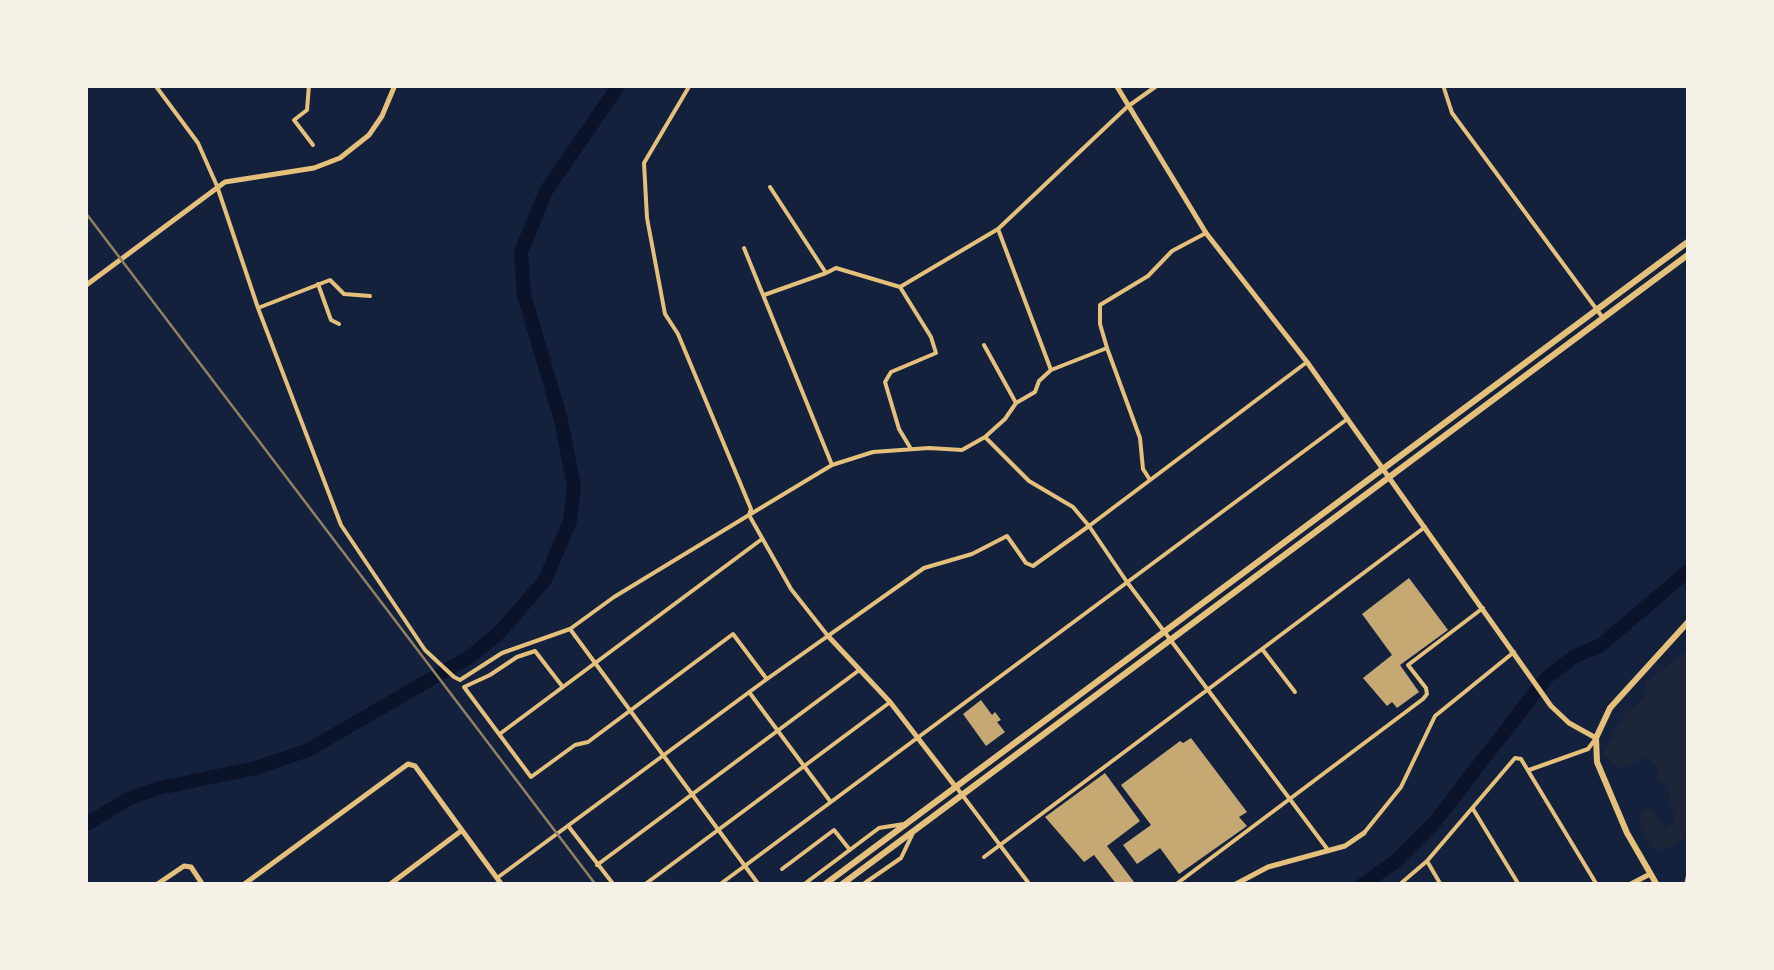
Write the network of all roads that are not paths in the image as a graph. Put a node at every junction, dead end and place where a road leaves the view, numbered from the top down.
1 (155, 85) edge
2 (309, 85) edge
3 (395, 85) edge
4 (690, 85) edge
5 (1116, 85) edge
6 (1158, 85) edge
7 (1443, 85) edge
8 (1127, 107) junction
9 (313, 145) dead end
10 (217, 186) junction
11 (770, 187) dead end
12 (998, 230) junction
13 (1206, 233) junction
14 (1689, 241) edge
15 (744, 248) dead end
16 (1689, 254) edge
17 (826, 273) junction
18 (318, 284) junction
19 (85, 286) edge
20 (900, 286) junction
21 (764, 294) junction
22 (370, 296) dead end
23 (258, 308) junction
24 (1600, 314) junction
25 (339, 324) dead end
26 (984, 345) dead end
27 (1107, 348) junction
28 (1307, 362) junction
29 (1050, 370) junction
30 (1016, 403) junction
31 (1346, 419) junction
32 (985, 438) junction
33 (911, 450) junction
34 (832, 465) junction
35 (1382, 468) junction
36 (1390, 478) junction
37 (1150, 480) junction
38 (750, 516) junction
39 (1086, 524) junction
40 (1425, 527) junction
41 (762, 539) junction
42 (1127, 582) junction
43 (1483, 608) junction
44 (1689, 621) edge
45 (570, 630) junction
46 (1166, 631) junction
47 (828, 636) junction
48 (1172, 639) junction
49 (1262, 649) junction
50 (1514, 652) junction
51 (594, 662) junction
52 (858, 670) junction
53 (767, 679) junction
54 (562, 686) junction
55 (1209, 689) junction
56 (749, 692) junction
57 (1294, 692) dead end
58 (890, 702) junction
59 (630, 711) junction
60 (777, 730) junction
61 (500, 734) junction
62 (918, 737) junction
63 (1596, 738) junction
64 (663, 755) junction
65 (804, 766) junction
66 (1528, 770) junction
67 (957, 788) junction
68 (692, 794) junction
69 (964, 795) junction
70 (1290, 798) junction
71 (830, 802) junction
72 (1473, 809) junction
73 (908, 824) junction
74 (569, 827) junction
75 (718, 830) junction
76 (462, 831) junction
77 (914, 831) junction
78 (1364, 833) joint
79 (1001, 844) junction
80 (850, 850) junction
81 (1328, 850) junction
82 (984, 857) dead end
83 (1427, 861) junction
84 (597, 865) junction
85 (745, 866) junction
86 (782, 870) dead end
87 (1689, 871) edge
88 (1650, 874) junction
89 (500, 882) edge
90 (156, 885) edge
91 (203, 885) edge
92 (243, 885) edge
93 (389, 885) edge
94 (614, 885) edge
95 (644, 885) edge
96 (719, 885) edge
97 (759, 885) edge
98 (803, 885) edge
99 (824, 885) edge
100 (840, 885) edge
101 (862, 885) edge
102 (1030, 885) edge
103 (1174, 885) edge
104 (1234, 885) edge
105 (1398, 885) edge
106 (1441, 885) edge
107 (1519, 885) edge
108 (1598, 885) edge
109 (1629, 885) edge
110 (1657, 885) edge
111 (1686, 885) edge

1 - 10 street
2 - 9 street
3 - 10 street
4 - 38 street
5 - 8 street
6 - 8 street
7 - 24 street
8 - 12 street
8 - 13 street
10 - 19 street
10 - 23 street
11 - 17 street
12 - 20 street
12 - 29 street
13 - 27 street
13 - 28 street
14 - 24 main road
15 - 21 street
16 - 24 main road
17 - 20 street
17 - 21 street
18 - 22 street
18 - 23 street
18 - 25 street
20 - 33 street
21 - 34 street
23 - 45 street
24 - 35 main road
24 - 36 main road
26 - 30 street
27 - 29 street
27 - 37 street
28 - 31 street
28 - 37 street
29 - 30 street
30 - 32 street
31 - 35 street
31 - 42 street
32 - 33 street
32 - 39 street
33 - 34 street
34 - 38 street
35 - 36 street
35 - 46 main road
36 - 40 street
36 - 48 main road
37 - 39 street
38 - 41 street
38 - 45 street
39 - 42 street
39 - 47 street
40 - 43 street
40 - 49 street
41 - 47 street
41 - 51 street
42 - 46 street
42 - 62 street
43 - 50 street
43 - 70 street
44 - 63 main road
45 - 51 street
46 - 48 street
46 - 67 main road
47 - 52 street
47 - 53 street
48 - 55 street
48 - 69 main road
49 - 55 street
49 - 57 street
50 - 63 street
50 - 78 street
51 - 54 street
51 - 59 street
52 - 58 street
52 - 60 street
53 - 56 street
53 - 59 street
54 - 61 street
54 - 61 street
55 - 70 street
55 - 79 street
56 - 60 street
56 - 64 street
58 - 62 street
58 - 65 street
59 - 61 street
59 - 64 street
60 - 65 street
60 - 68 street
62 - 67 street
62 - 71 street
63 - 66 street
63 - 88 main road
64 - 68 street
64 - 74 street
65 - 71 street
65 - 75 street
66 - 72 street
66 - 108 street
67 - 69 street
67 - 73 main road
68 - 75 street
68 - 84 street
69 - 77 main road
69 - 79 street
70 - 81 street
70 - 103 street
71 - 85 street
72 - 83 street
72 - 107 street
73 - 80 street
73 - 99 main road
74 - 84 street
74 - 89 street
75 - 85 street
75 - 95 street
76 - 89 street
76 - 92 street
76 - 93 street
77 - 100 main road
77 - 101 street
78 - 81 street
79 - 82 street
79 - 102 street
80 - 86 street
80 - 98 street
81 - 104 street
83 - 105 street
83 - 106 street
84 - 94 street
85 - 96 street
85 - 97 street
87 - 111 street
88 - 109 street
88 - 110 main road
90 - 91 street

